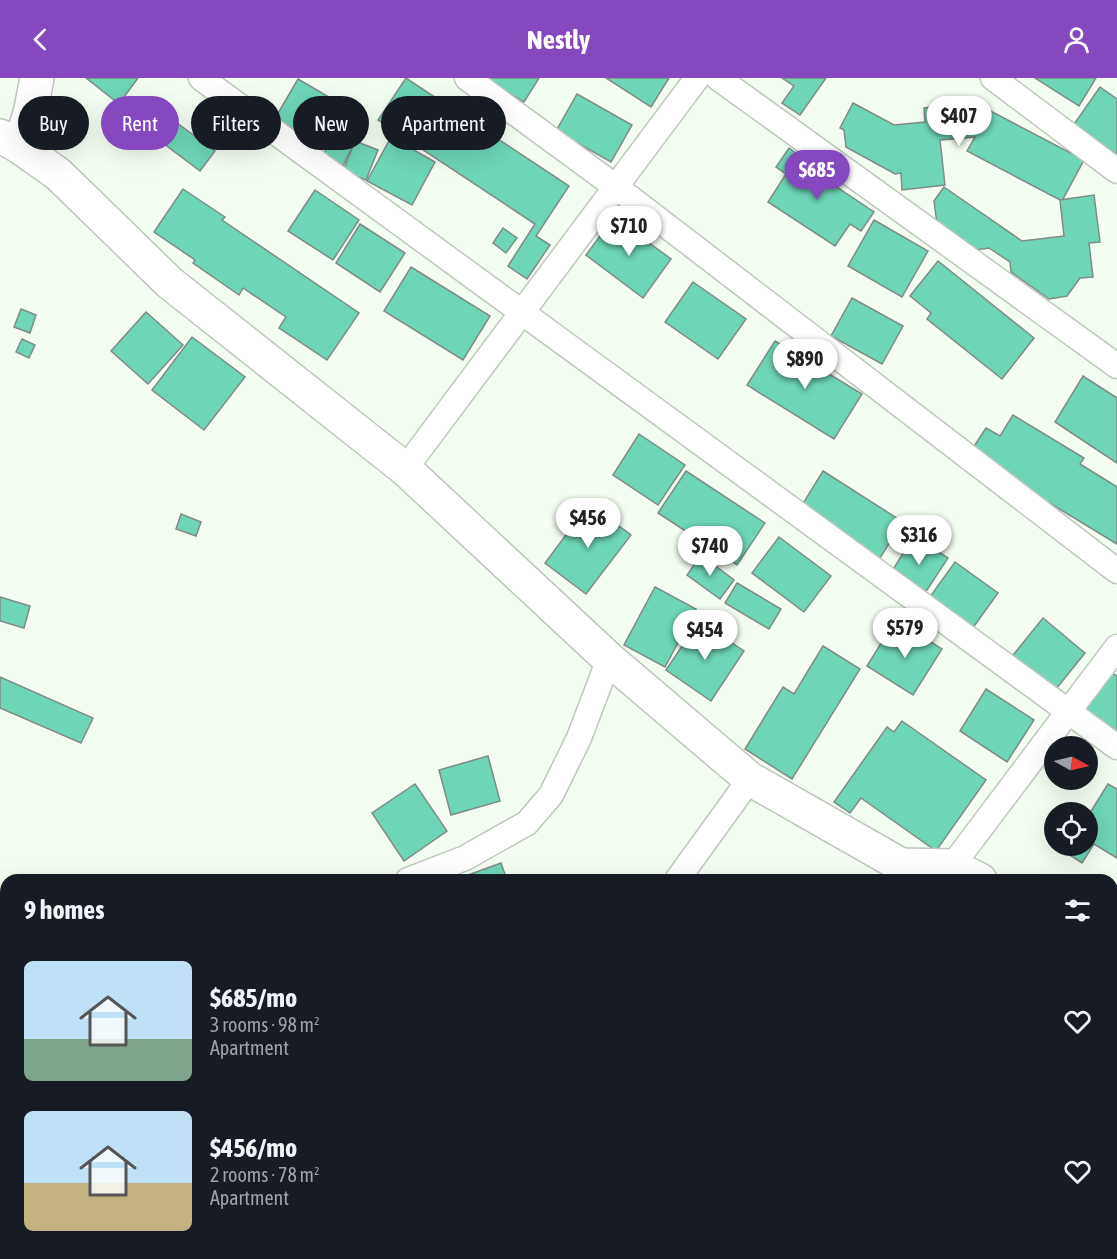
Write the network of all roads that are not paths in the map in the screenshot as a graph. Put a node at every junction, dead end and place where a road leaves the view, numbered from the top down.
1 (37, 78) edge
2 (201, 78) edge
3 (467, 78) edge
4 (697, 78) edge
5 (718, 78) edge
6 (993, 78) edge
7 (10, 141) edge
8 (1117, 171) edge
9 (616, 187) junction
10 (522, 313) junction
11 (1117, 366) edge
12 (405, 469) junction
13 (1117, 571) edge
14 (1117, 647) edge
15 (609, 659) junction
16 (1069, 711) junction
17 (1117, 747) edge
18 (750, 780) junction
19 (966, 873) edge
20 (424, 874) edge
21 (681, 874) edge

1 - 7 main road
2 - 10 street
3 - 9 street
4 - 9 street
5 - 11 street
6 - 8 street
7 - 12 main road
9 - 10 street
9 - 13 street
10 - 12 street
10 - 16 street
12 - 15 main road
14 - 16 street
15 - 18 main road
15 - 20 street
16 - 17 street
16 - 19 street
18 - 19 main road
18 - 21 street

